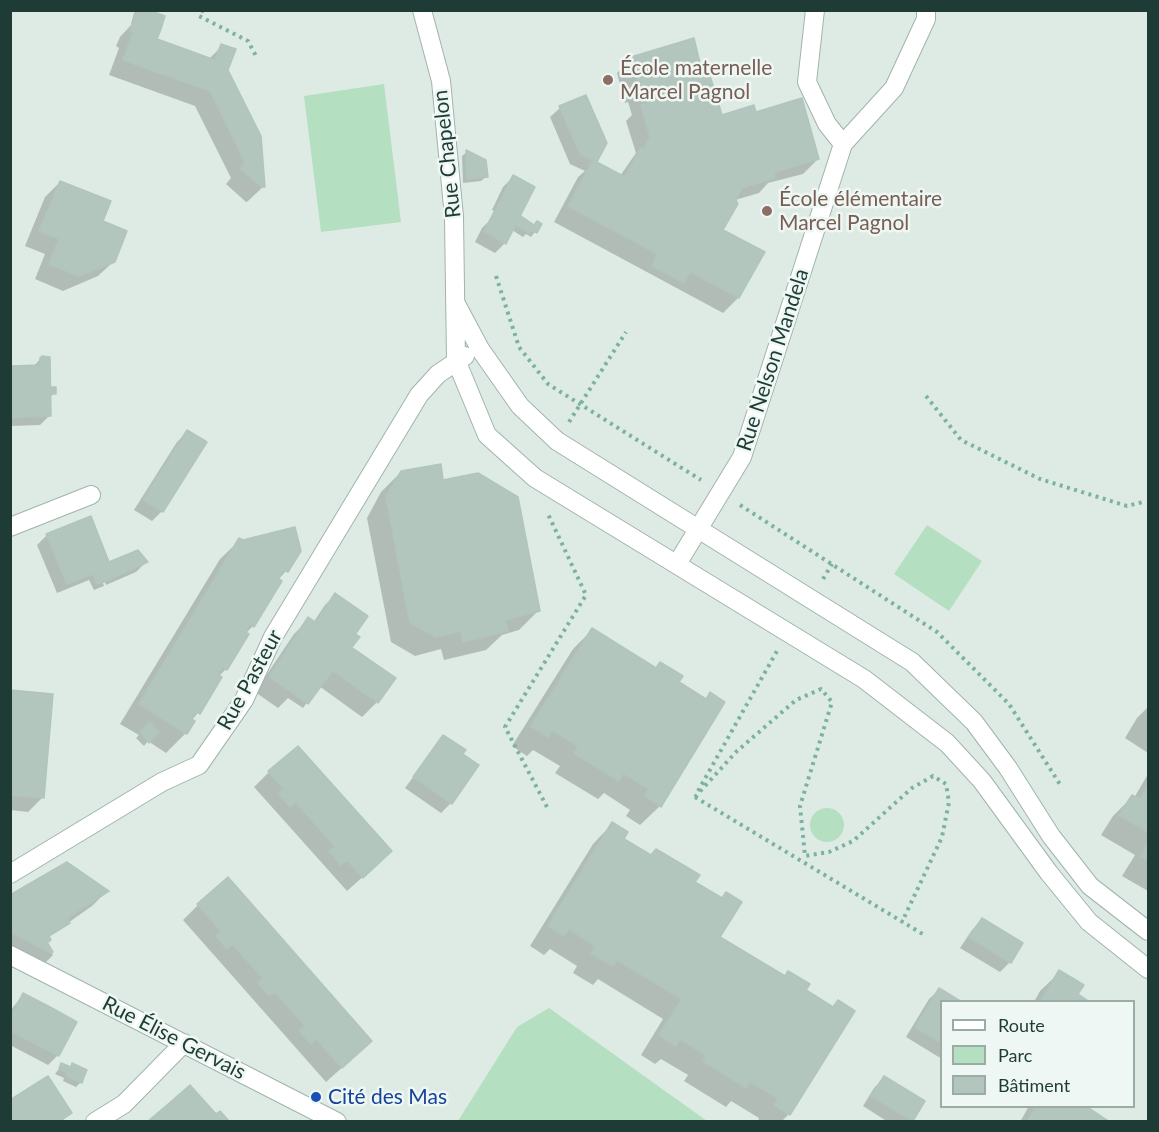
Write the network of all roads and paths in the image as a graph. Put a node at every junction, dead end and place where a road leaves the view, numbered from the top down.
1 (203, 10) edge
2 (422, 10) edge
3 (815, 10) edge
4 (926, 10) edge
5 (256, 56) dead end
6 (843, 144) junction
7 (496, 276) dead end
8 (454, 300) junction
9 (626, 332) dead end
10 (480, 349) junction
11 (456, 360) junction
12 (926, 396) dead end
13 (580, 405) junction
14 (557, 441) junction
15 (721, 493) junction
16 (91, 495) dead end
17 (1143, 502) dead end
18 (540, 507) dead end
19 (10, 527) edge
20 (699, 529) junction
21 (677, 564) junction
22 (832, 564) junction
23 (810, 598) junction
24 (788, 632) junction
25 (1061, 786) dead end
26 (695, 797) junction
27 (547, 807) dead end
28 (10, 874) edge
29 (902, 922) junction
30 (1149, 931) edge
31 (926, 936) dead end
32 (10, 955) edge
33 (1149, 969) edge
34 (184, 1043) junction
35 (95, 1122) edge
36 (337, 1122) edge

1 - 5 path
2 - 8 street, Rue Chapelon
3 - 6 street
4 - 6 street, Rue Nelson Mandela
6 - 15 street, Rue Nelson Mandela
7 - 13 path
8 - 10 street
8 - 11 street, Rue Chapelon
9 - 13 path
10 - 11 street, Rue Pasteur
10 - 14 street
11 - 21 street
11 - 28 street, Rue Pasteur
12 - 17 path
13 - 14 path
13 - 15 path
14 - 20 street
15 - 20 street, Rue Nelson Mandela
15 - 22 path
16 - 19 street
18 - 27 path
20 - 21 street, Rue Nelson Mandela
20 - 23 street
21 - 24 street
22 - 23 path
22 - 25 path
23 - 30 street
24 - 26 path
24 - 33 street
26 - 29 path
26 - 29 path
29 - 31 path
32 - 34 street, Rue Élise Gervais
34 - 35 street
34 - 36 street, Rue Élise Gervais

